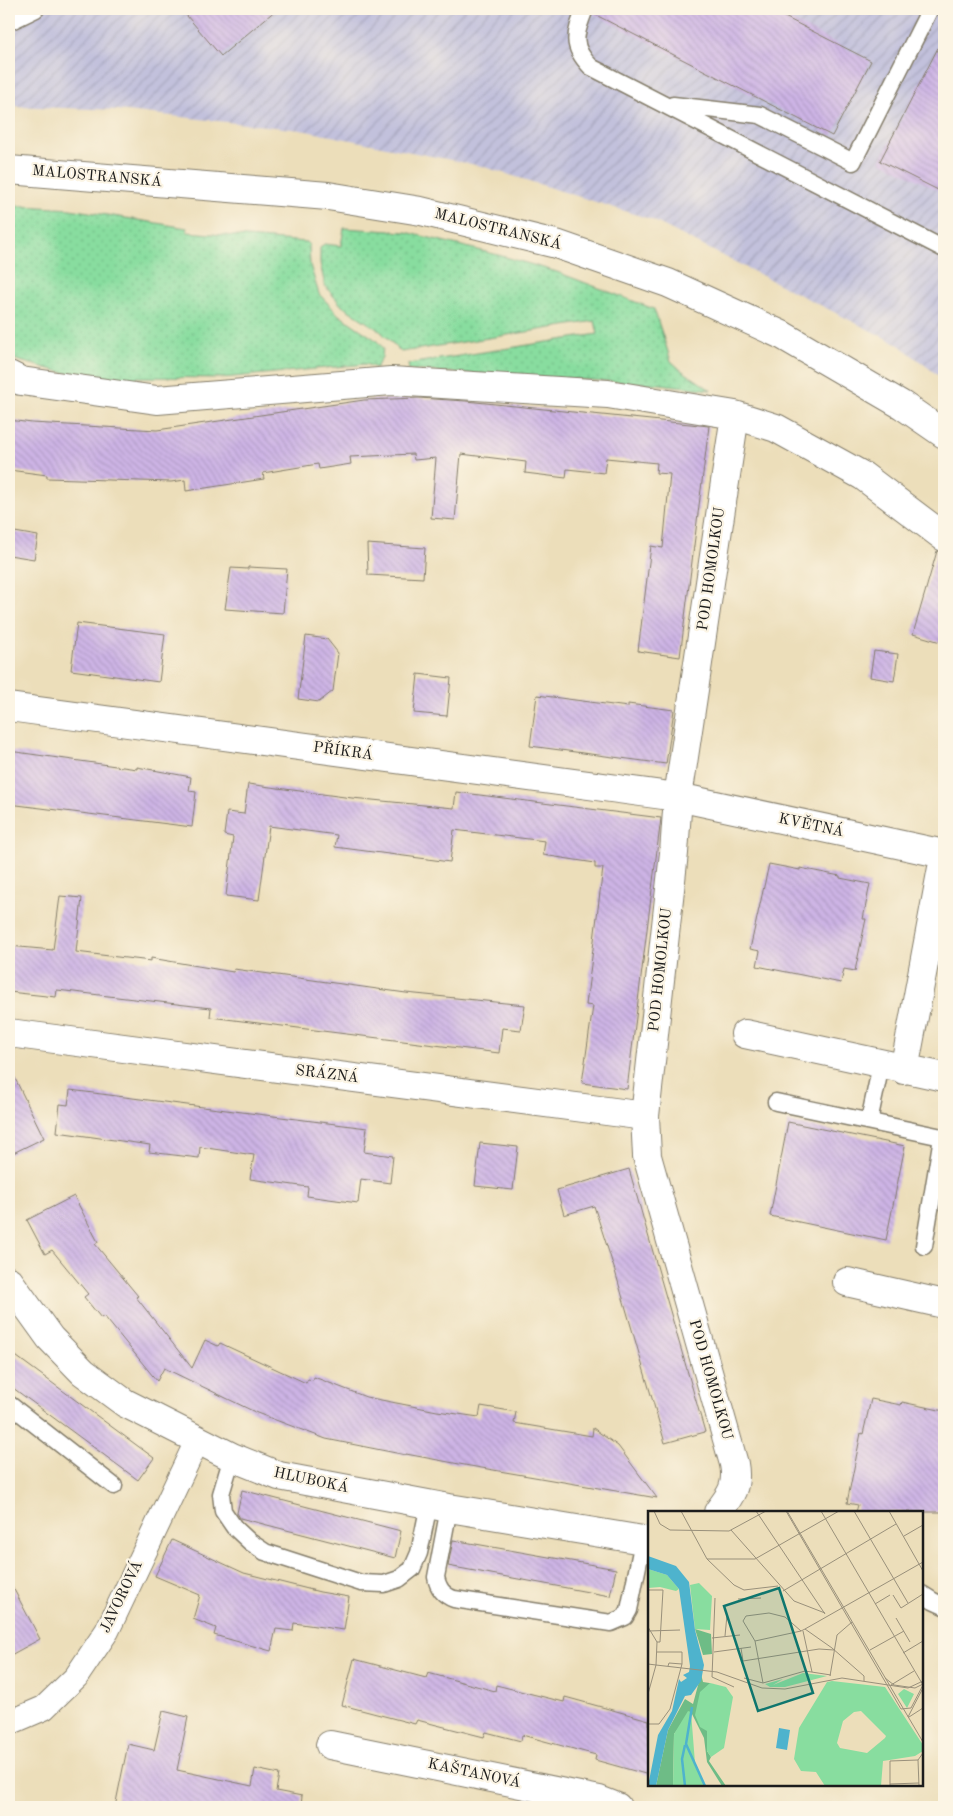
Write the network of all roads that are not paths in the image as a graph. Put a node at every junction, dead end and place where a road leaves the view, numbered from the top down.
1 (36, 9) edge
2 (585, 9) edge
3 (930, 9) edge
4 (9, 22) edge
5 (661, 103) junction
6 (9, 170) edge
7 (944, 249) edge
8 (9, 375) edge
9 (735, 415) junction
10 (944, 434) edge
11 (944, 537) edge
12 (9, 707) edge
13 (678, 797) junction
14 (944, 856) edge
15 (9, 1033) edge
16 (744, 1034) dead end
17 (892, 1067) junction
18 (944, 1077) edge
19 (776, 1102) dead end
20 (645, 1116) junction
21 (869, 1121) junction
22 (924, 1246) dead end
23 (847, 1282) dead end
24 (12, 1292) edge
25 (944, 1304) edge
26 (9, 1404) edge
27 (198, 1439) junction
28 (232, 1457) junction
29 (114, 1486) dead end
30 (439, 1506) junction
31 (719, 1511) edge
32 (646, 1541) edge
33 (923, 1595) edge
34 (944, 1606) edge
35 (9, 1723) edge
36 (330, 1745) dead end
37 (617, 1807) edge

1 - 4 lane
2 - 5 lane
3 - 5 lane
5 - 7 lane
6 - 10 street, MALOSTRANSKÁ
8 - 9 street
9 - 11 street
9 - 13 street, POD HOMOLKOU
12 - 13 street, PŘÍKRÁ
13 - 14 street, KVĚTNÁ
13 - 20 street, POD HOMOLKOU
14 - 17 street, KVĚTNÁ
15 - 20 street, SRÁZNÁ
16 - 17 street
17 - 18 street
17 - 21 lane
19 - 21 lane
20 - 31 street, POD HOMOLKOU
21 - 22 lane
23 - 25 street
24 - 27 street, HLUBOKÁ
26 - 29 lane
27 - 28 street, HLUBOKÁ
27 - 35 street, JAVOROVÁ
28 - 30 street, HLUBOKÁ
28 - 30 lane
30 - 32 street, HLUBOKÁ
30 - 32 lane
33 - 34 lane
36 - 37 street, KAŠTANOVÁ

